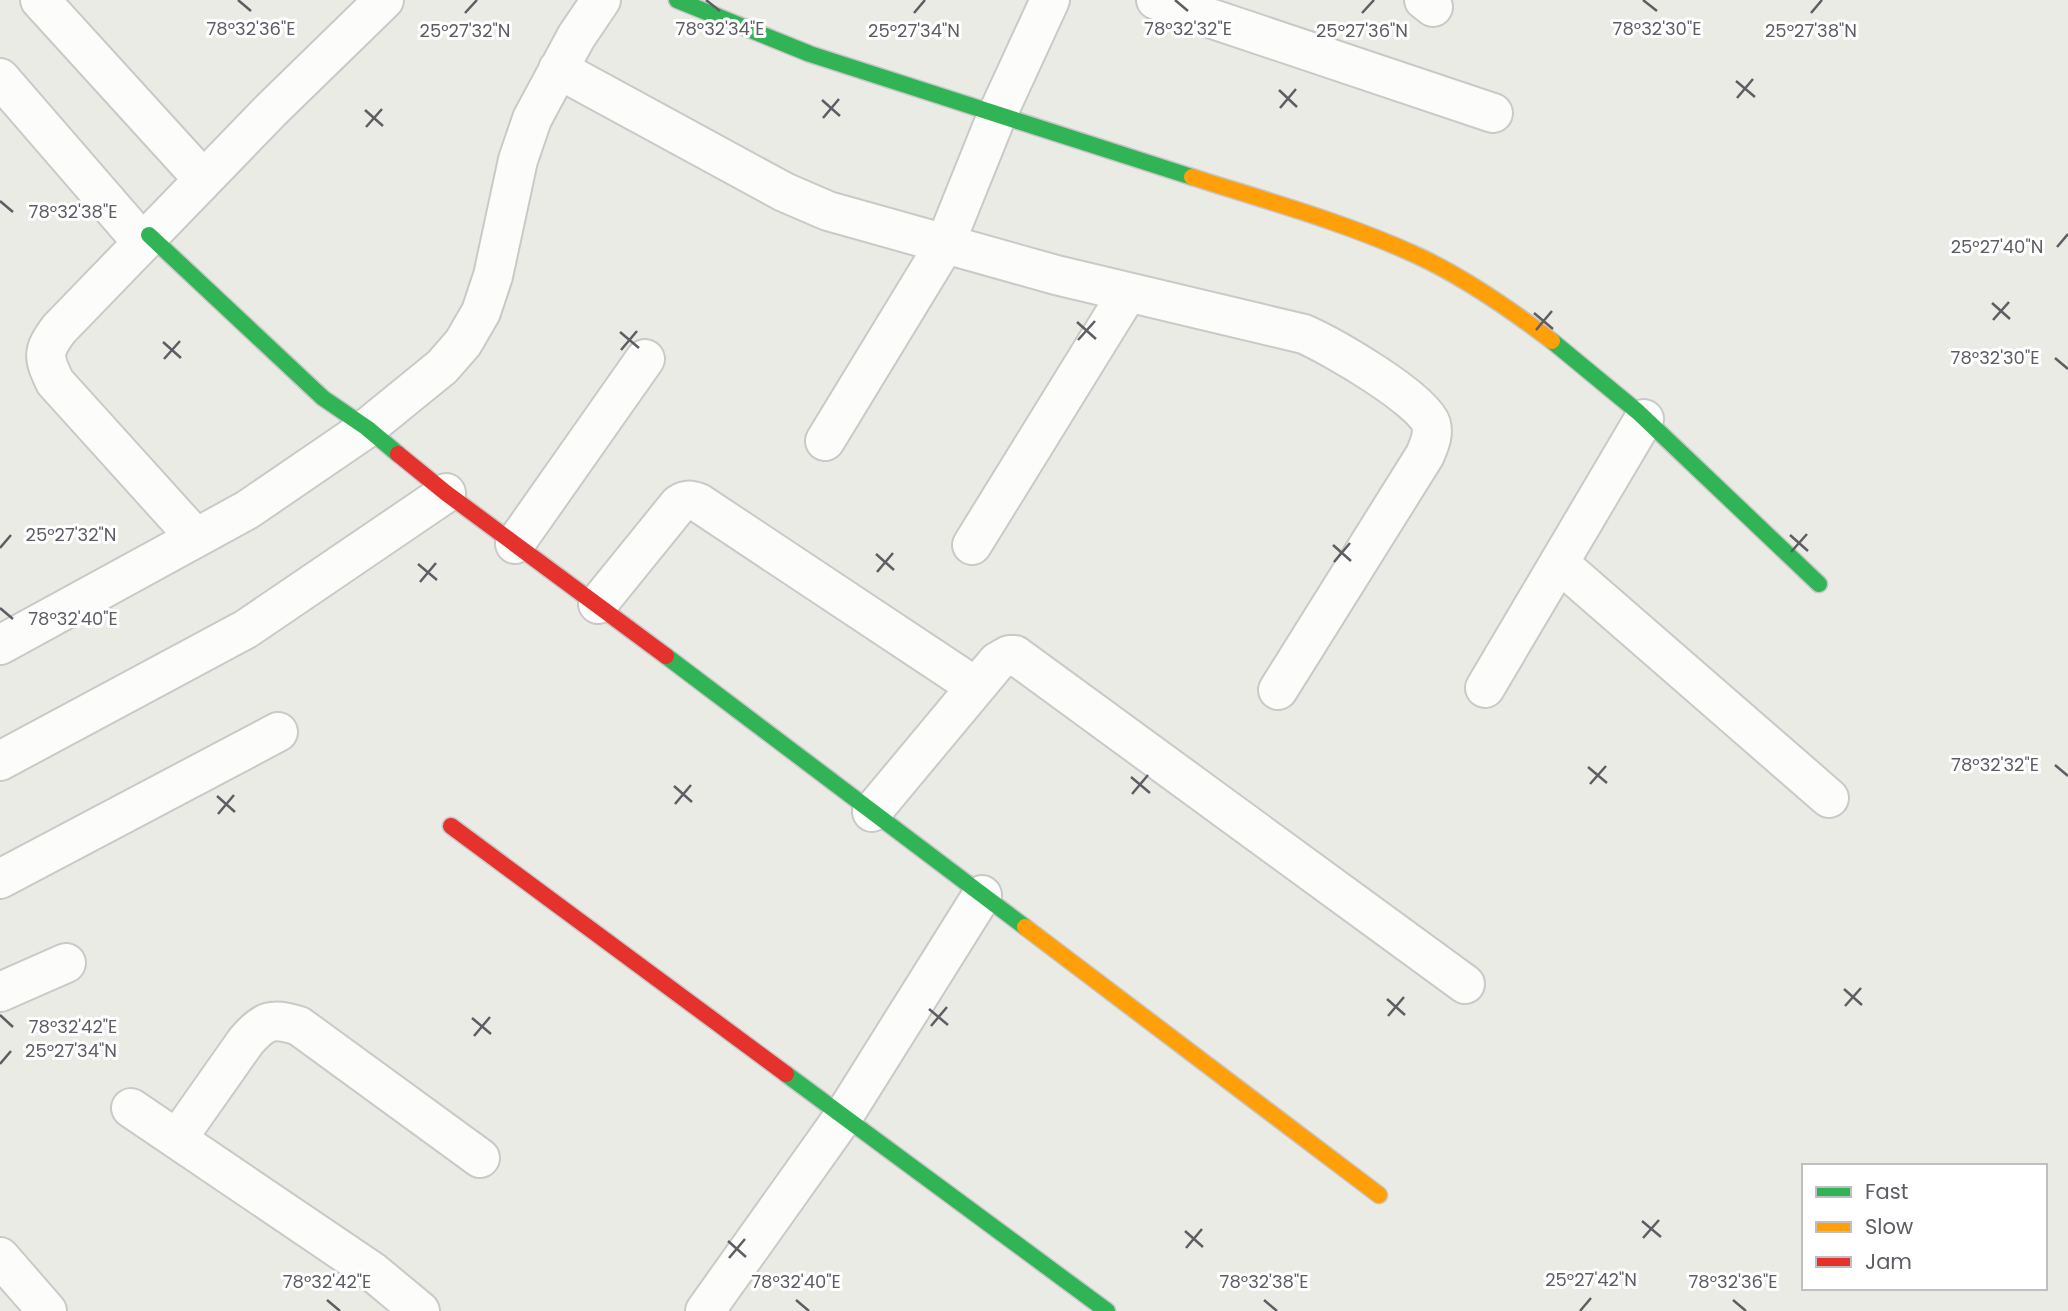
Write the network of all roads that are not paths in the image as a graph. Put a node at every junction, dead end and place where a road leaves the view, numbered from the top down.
1 (40, 0) edge
2 (384, 0) edge
3 (601, 0) edge
4 (677, 0) edge
5 (1050, 0) edge
6 (1157, 0) edge
7 (558, 69) junction
8 (0, 78) edge
9 (1493, 113) dead end
10 (997, 115) junction
11 (203, 179) junction
12 (145, 239) junction
13 (945, 244) junction
14 (1127, 294) junction
15 (645, 359) dead end
16 (1644, 419) junction
17 (367, 428) junction
18 (825, 441) dead end
19 (446, 493) junction
20 (196, 538) junction
21 (515, 544) junction
22 (972, 545) dead end
23 (1559, 563) junction
24 (1819, 584) dead end
25 (598, 604) junction
26 (0, 645) edge
27 (976, 687) junction
28 (1485, 688) dead end
29 (1278, 690) dead end
30 (278, 732) dead end
31 (0, 761) edge
32 (1829, 798) dead end
33 (873, 812) junction
34 (451, 826) dead end
35 (0, 879) edge
36 (982, 895) junction
37 (66, 963) dead end
38 (1465, 984) dead end
39 (0, 992) edge
40 (131, 1108) dead end
41 (843, 1117) junction
42 (177, 1139) junction
43 (480, 1158) dead end
44 (1380, 1195) dead end
45 (0, 1257) edge
46 (47, 1311) edge
47 (421, 1311) edge
48 (705, 1311) edge
49 (1107, 1311) edge

1 - 11 street
2 - 11 street
3 - 7 street
4 - 10 street
5 - 10 street
6 - 9 street
7 - 13 street
7 - 17 street
8 - 12 street
10 - 13 street
10 - 16 street
11 - 12 street
12 - 17 street
12 - 20 street
13 - 14 street
13 - 18 street
14 - 22 street
14 - 29 street
15 - 21 street
16 - 23 street
16 - 24 street
17 - 19 street
17 - 20 street
19 - 21 street
19 - 31 street
20 - 26 street
21 - 25 street
23 - 28 street
23 - 32 street
25 - 27 street
25 - 33 street
27 - 33 street
27 - 38 street
30 - 35 street
33 - 36 street
34 - 41 street
36 - 41 street
36 - 44 street
37 - 39 street
40 - 42 street
41 - 48 street
41 - 49 street
42 - 43 street
42 - 47 street
45 - 46 street

